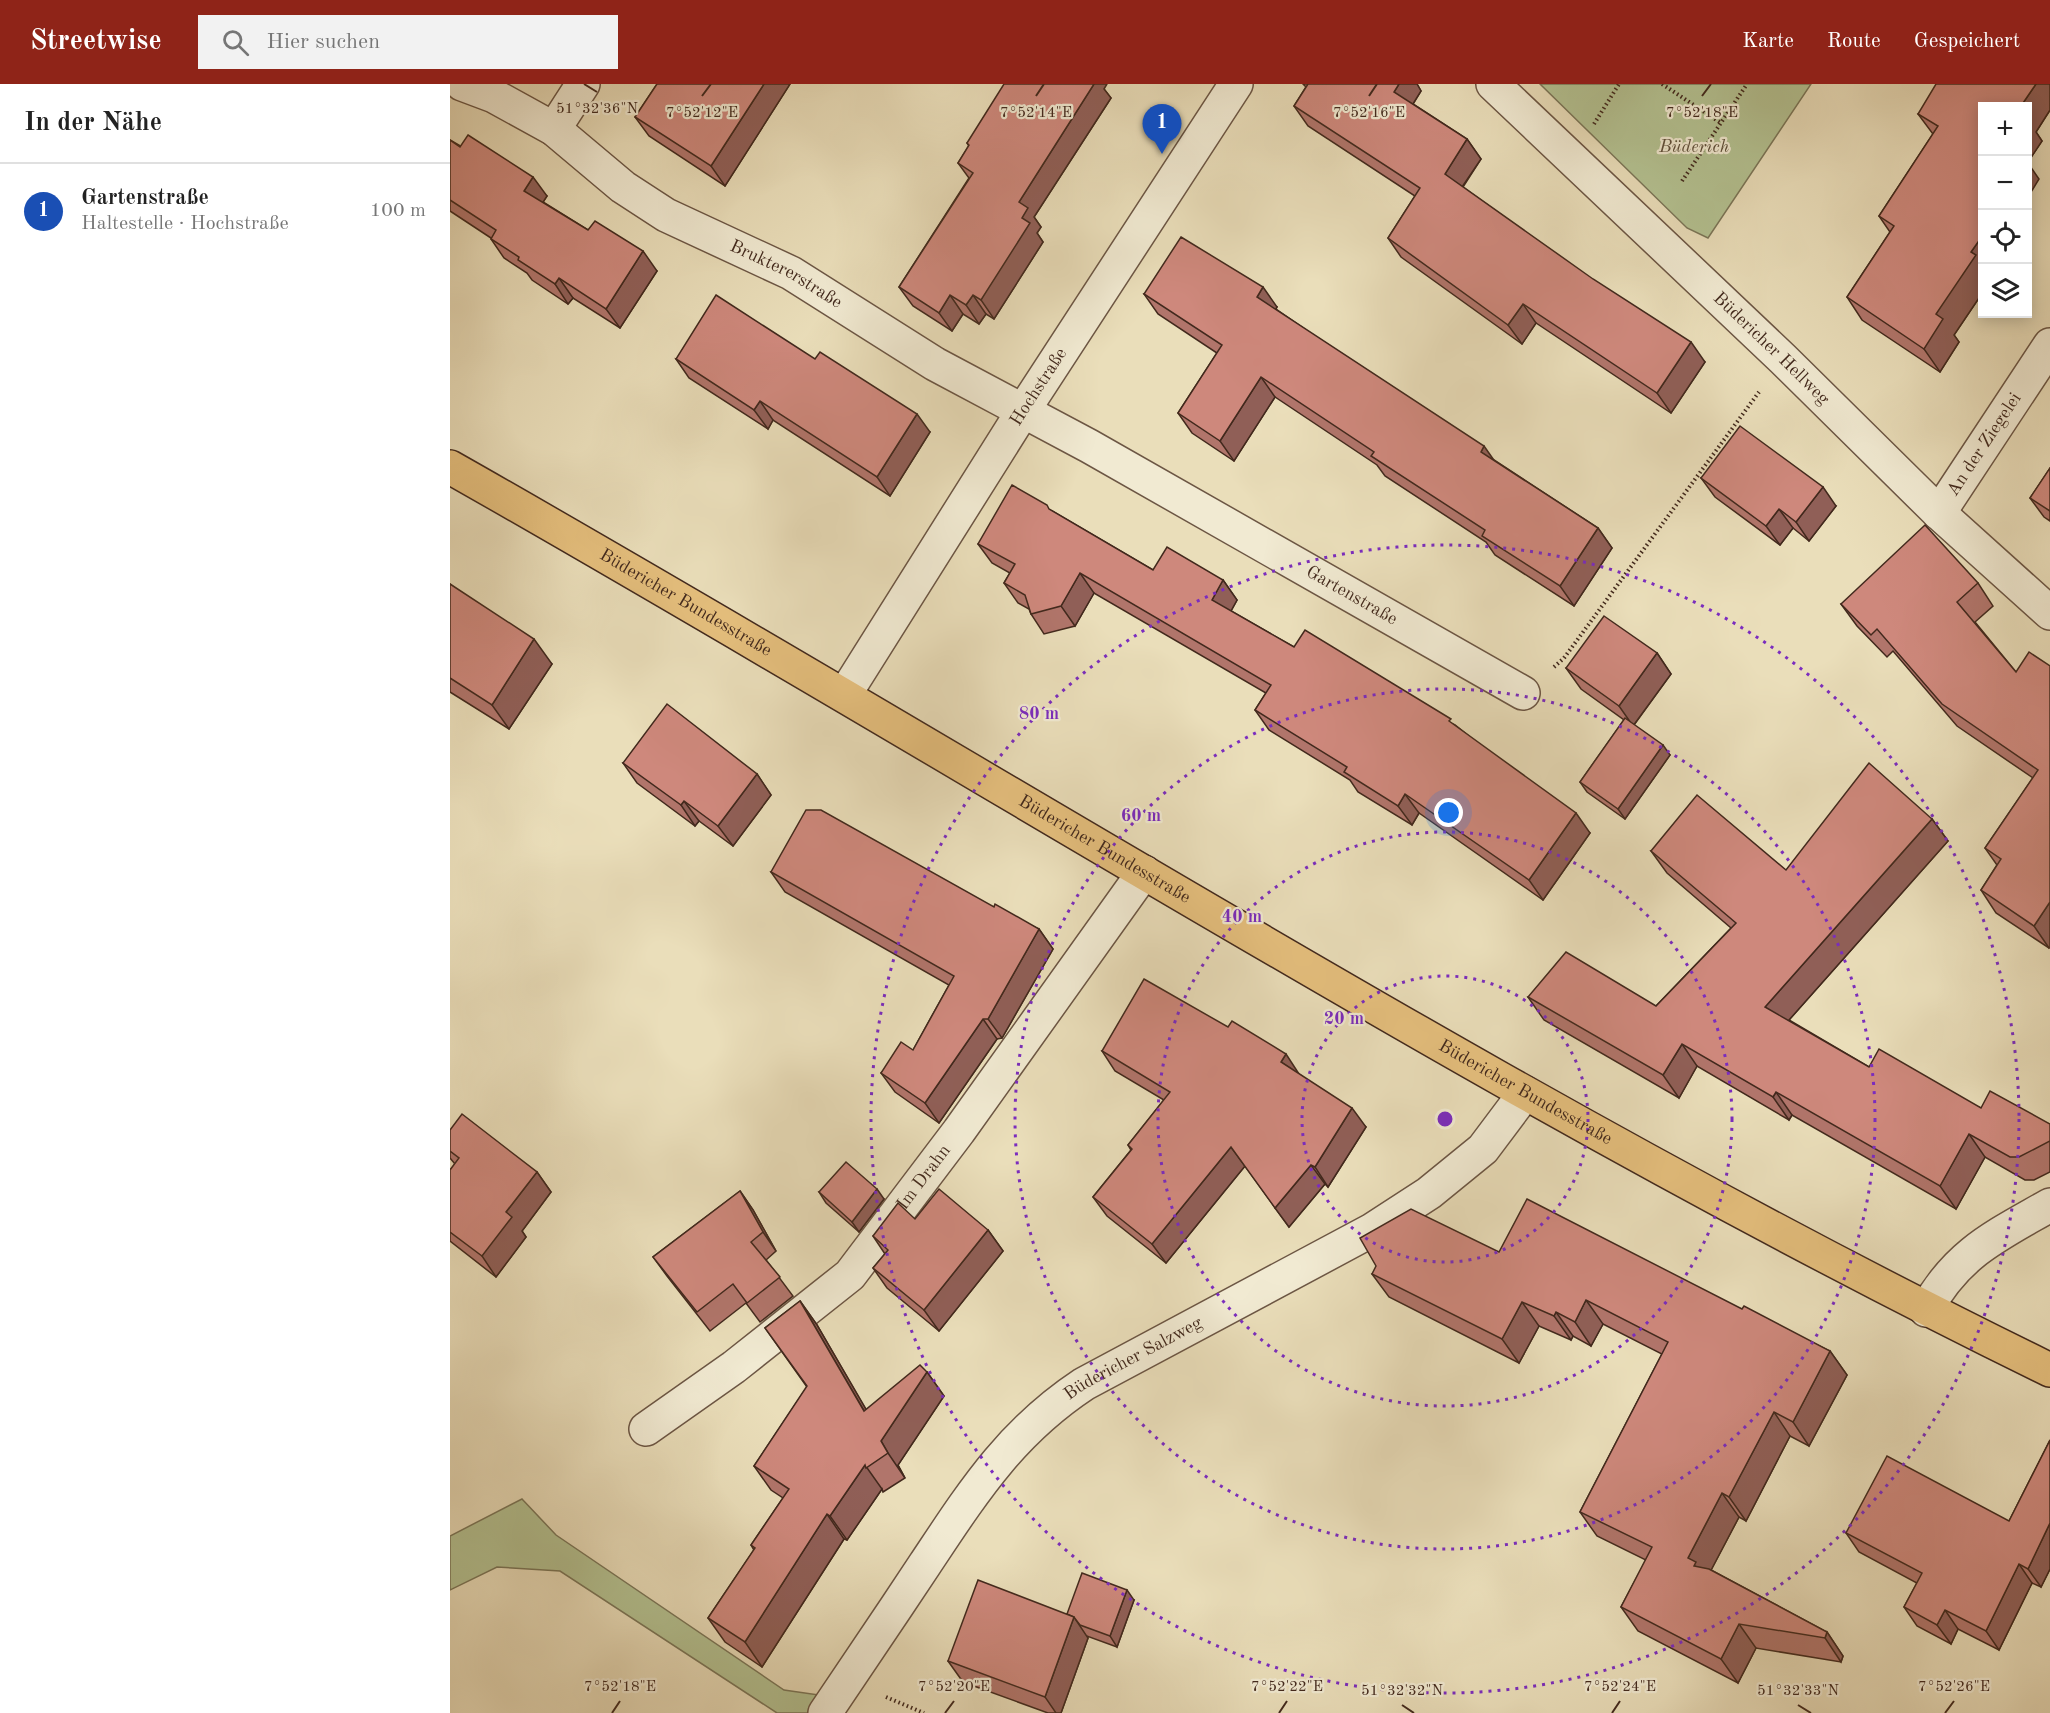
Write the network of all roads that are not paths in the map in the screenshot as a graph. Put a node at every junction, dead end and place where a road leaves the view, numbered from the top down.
1 (462, 84) edge
2 (583, 84) edge
3 (1236, 84) edge
4 (1492, 84) edge
5 (555, 129) junction
6 (2050, 345) edge
7 (1023, 411) junction
8 (450, 467) edge
9 (1939, 513) junction
10 (2050, 614) edge
11 (1523, 693) road end
12 (845, 694) junction
13 (1144, 872) junction
14 (1525, 1093) junction
15 (2050, 1205) edge
16 (1926, 1310) junction
17 (2050, 1370) edge
18 (646, 1429) dead end
19 (825, 1713) edge

1 - 5 street, Bruktererstraße
2 - 5 street
3 - 7 street, Hochstraße
4 - 9 street, Büdericher Hellweg
5 - 7 street, Bruktererstraße
6 - 9 street, An der Ziegelei
7 - 11 street, Gartenstraße
7 - 12 street, Hochstraße
8 - 12 main road, Büdericher Bundesstraße
9 - 10 street, Büdericher Hellweg
12 - 13 main road, Büdericher Bundesstraße
13 - 14 main road, Büdericher Bundesstraße
13 - 18 street, Im Drahn
14 - 16 main road, Büdericher Bundesstraße
14 - 19 street, Büdericher Salzweg
15 - 16 street
16 - 17 main road, Büdericher Bundesstraße

